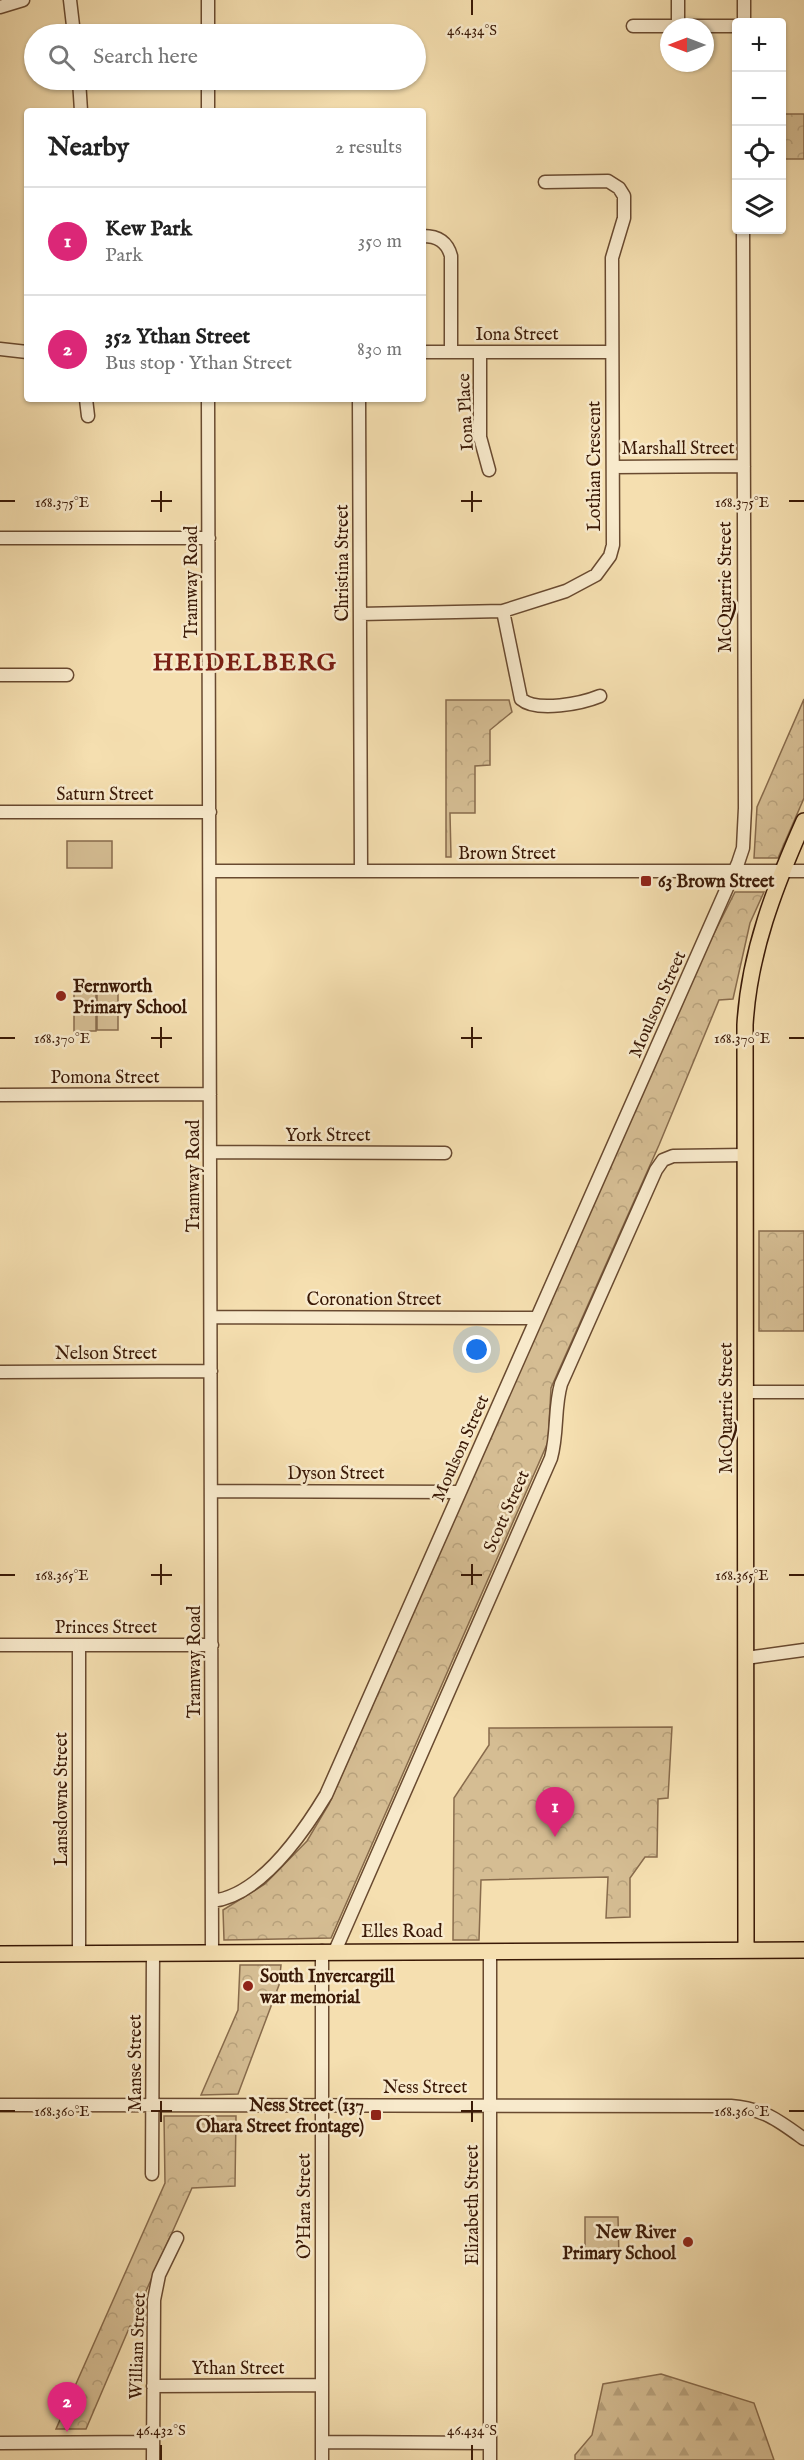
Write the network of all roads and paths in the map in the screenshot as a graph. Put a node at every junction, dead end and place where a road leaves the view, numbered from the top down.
1 (23, 0) edge
2 (70, 0) edge
3 (208, 0) edge
4 (678, 0) edge
5 (744, 0) edge
6 (0, 7) edge
7 (678, 18) edge
8 (744, 18) edge
9 (73, 24) edge
10 (208, 24) edge
11 (633, 26) dead end
12 (660, 26) edge
13 (714, 26) edge
14 (732, 26) edge
15 (80, 90) edge
16 (208, 90) edge
17 (81, 108) edge
18 (208, 108) edge
19 (545, 182) dead end
20 (743, 234) edge
21 (426, 236) edge
22 (0, 349) edge
23 (24, 351) edge
24 (426, 352) edge
25 (451, 352) junction
26 (480, 352) junction
27 (612, 352) junction
28 (86, 402) edge
29 (208, 402) edge
30 (359, 402) edge
31 (88, 416) dead end
32 (613, 466) junction
33 (744, 466) junction
34 (489, 470) dead end
35 (0, 538) edge
36 (209, 538) junction
37 (504, 612) junction
38 (360, 614) junction
39 (0, 675) edge
40 (67, 675) dead end
41 (600, 696) dead end
42 (0, 812) edge
43 (210, 812) junction
44 (804, 821) edge
45 (782, 870) junction
46 (210, 871) junction
47 (361, 871) junction
48 (735, 871) junction
49 (804, 871) edge
50 (0, 1095) edge
51 (210, 1095) junction
52 (210, 1152) junction
53 (445, 1153) dead end
54 (745, 1155) junction
55 (211, 1317) junction
56 (537, 1318) junction
57 (211, 1371) junction
58 (0, 1372) edge
59 (746, 1392) junction
60 (804, 1392) edge
61 (212, 1491) junction
62 (460, 1492) junction
63 (0, 1645) edge
64 (79, 1645) junction
65 (212, 1645) junction
66 (804, 1650) edge
67 (746, 1658) junction
68 (212, 1901) junction
69 (746, 1950) junction
70 (804, 1950) edge
71 (329, 1951) junction
72 (489, 1951) junction
73 (212, 1952) junction
74 (153, 1953) junction
75 (0, 1954) edge
76 (79, 1954) junction
77 (0, 2105) edge
78 (153, 2105) junction
79 (322, 2105) junction
80 (490, 2106) junction
81 (804, 2139) edge
82 (152, 2174) dead end
83 (177, 2238) dead end
84 (322, 2385) junction
85 (153, 2386) junction
86 (153, 2442) junction
87 (322, 2442) junction
88 (0, 2443) edge
89 (490, 2443) junction
90 (153, 2460) edge
91 (322, 2460) edge
92 (490, 2460) edge

1 - 6 street
2 - 9 street
3 - 10 street
4 - 7 street
5 - 8 street
11 - 12 street
13 - 14 street
15 - 17 street
16 - 18 street
19 - 27 street, Lothian Crescent
20 - 33 street, McQuarrie Street
21 - 25 street
22 - 23 street
24 - 25 street, Iona Street
25 - 26 street, Iona Street
26 - 27 street, Iona Street
26 - 34 street, Iona Place
27 - 32 street, Lothian Crescent
28 - 31 street
29 - 36 street, Tramway Road
30 - 38 street, Christina Street
32 - 33 street, Marshall Street
32 - 37 street, Lothian Crescent
33 - 48 street, McQuarrie Street
35 - 36 street
36 - 43 street, Tramway Road
37 - 38 street, Lothian Crescent
37 - 41 street
38 - 47 street, Christina Street
39 - 40 street
42 - 43 street, Saturn Street
43 - 46 street, Tramway Road
44 - 45 main road
45 - 48 street, Brown Street
45 - 49 street, Brown Street
45 - 54 main road, McQuarrie Street
46 - 47 street, Brown Street
46 - 51 street, Tramway Road
47 - 48 street, Brown Street
48 - 56 street, Moulson Street
50 - 51 street, Pomona Street
51 - 52 street, Tramway Road
52 - 53 street, York Street
52 - 55 street, Tramway Road
54 - 59 main road, McQuarrie Street
54 - 71 street, Scott Street
55 - 56 street, Coronation Street
55 - 57 street, Tramway Road
56 - 62 street, Moulson Street
57 - 58 street, Nelson Street
57 - 61 street, Tramway Road
59 - 60 street
59 - 67 main road, McQuarrie Street
61 - 62 street, Dyson Street
61 - 65 street, Tramway Road
62 - 68 street, Moulson Street
63 - 64 street, Princes Street
64 - 65 street, Princes Street
64 - 76 street, Lansdowne Street
65 - 68 street, Tramway Road
66 - 67 street
67 - 69 main road, McQuarrie Street
68 - 73 street, Tramway Road
69 - 70 main road, Elles Road
69 - 72 main road, Elles Road
71 - 72 main road, Elles Road
71 - 73 main road, Elles Road
71 - 79 street, O'Hara Street
72 - 80 street, Elizabeth Street
73 - 74 main road, Elles Road
74 - 76 main road, Elles Road
74 - 78 street, Manse Street
75 - 76 main road, Elles Road
77 - 78 street, Ness Street
78 - 79 street, Ness Street
78 - 82 street, Manse Street
79 - 80 street, Ness Street
79 - 84 street, O'Hara Street
80 - 81 street, Ness Street
80 - 89 street, Elizabeth Street
83 - 85 street, William Street
84 - 85 street, Ythan Street
84 - 87 street, O'Hara Street
85 - 86 street, William Street
86 - 88 street
86 - 90 street, William Street
87 - 89 street
87 - 91 street, O'Hara Street
89 - 92 street, Elizabeth Street

